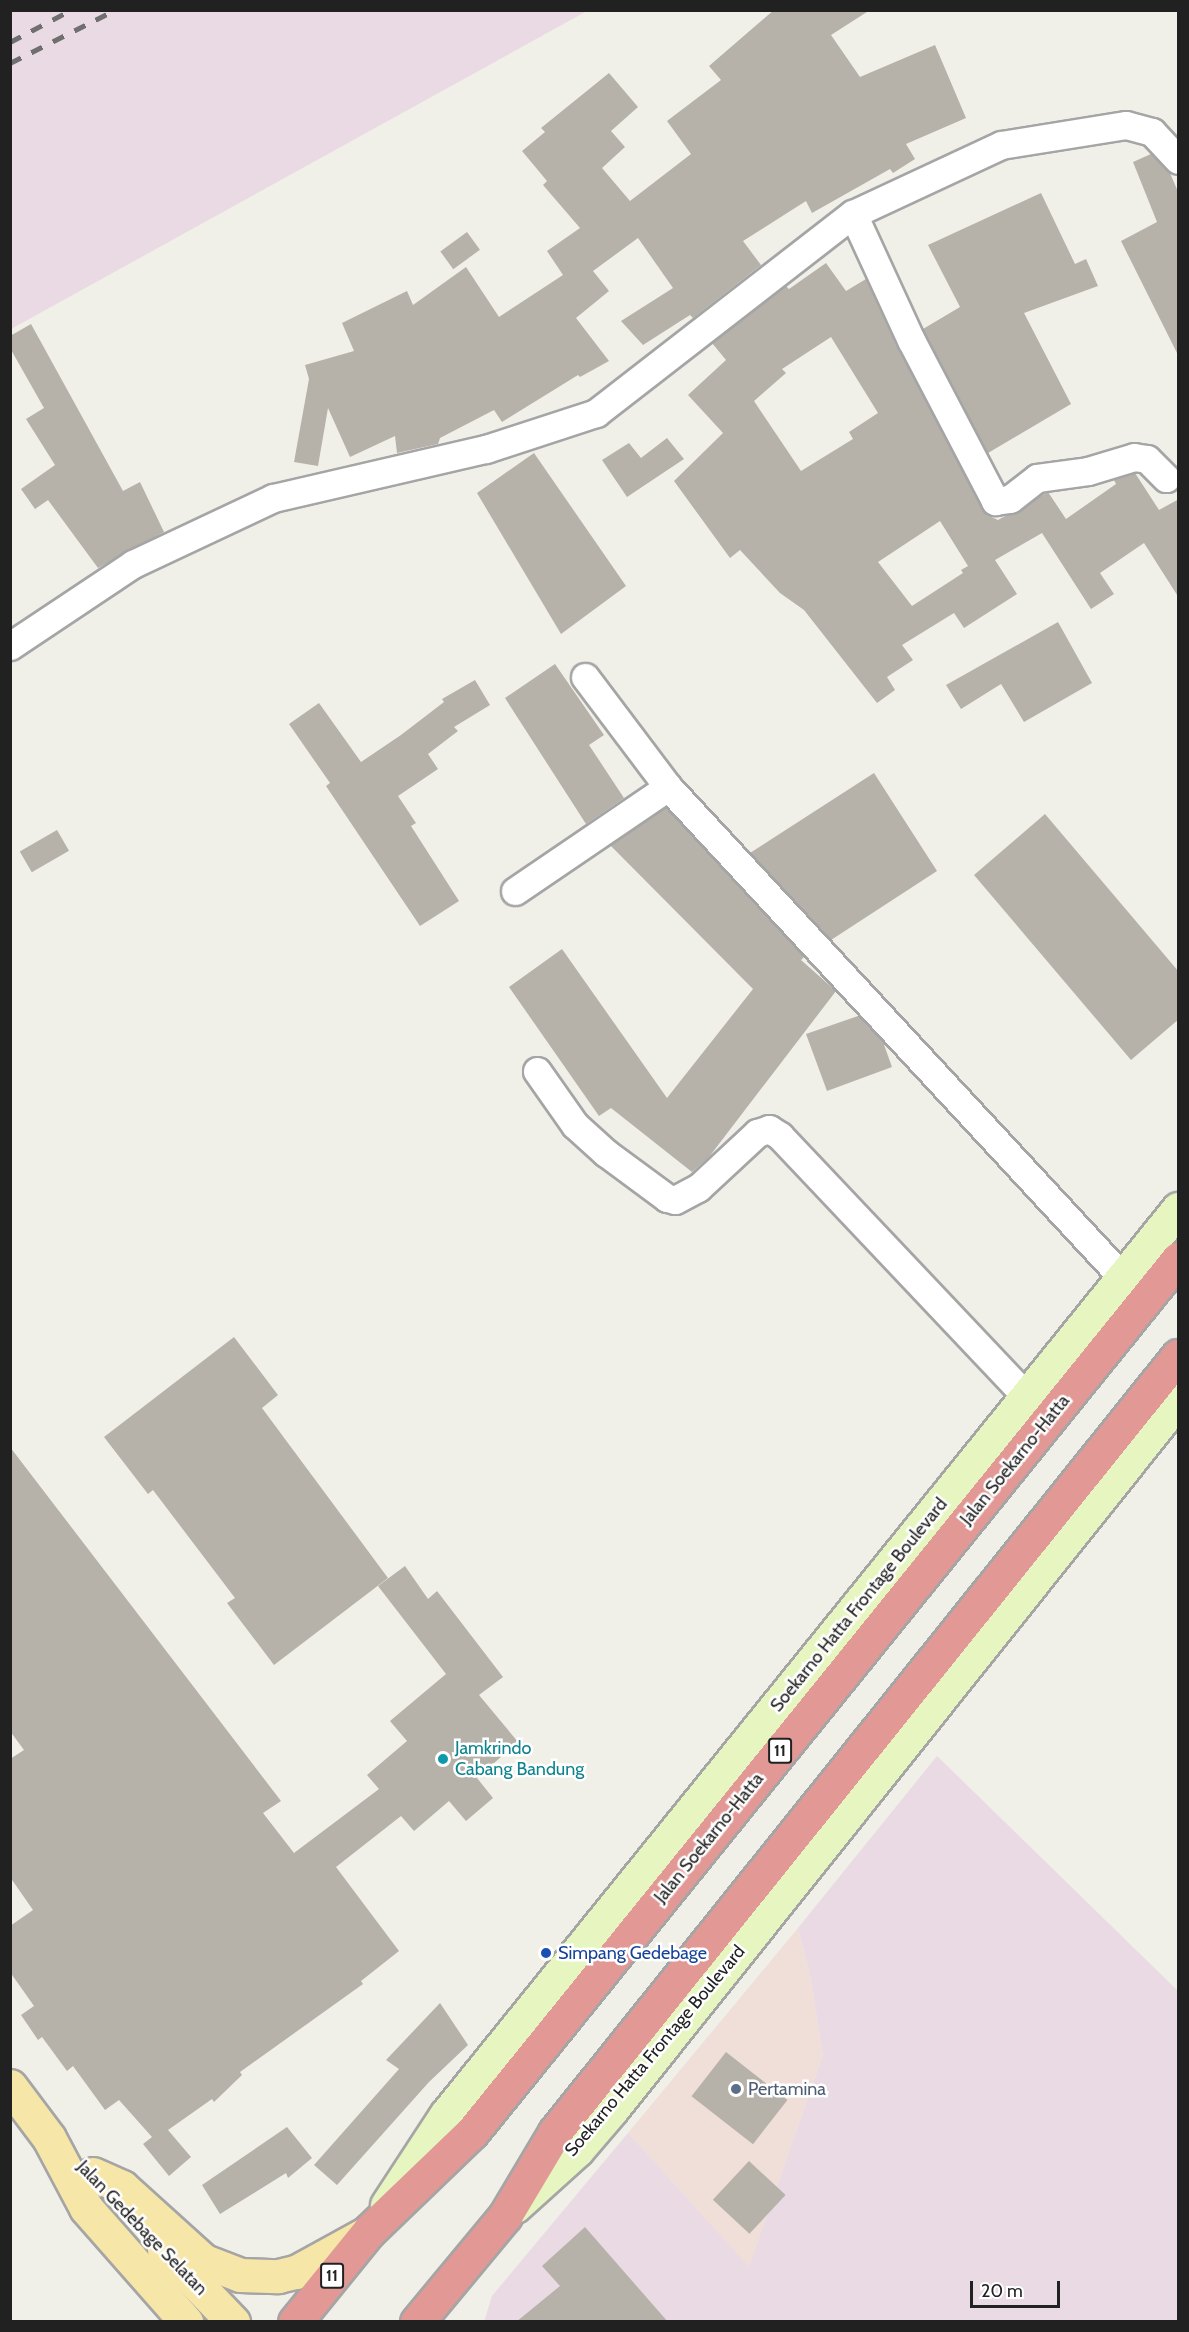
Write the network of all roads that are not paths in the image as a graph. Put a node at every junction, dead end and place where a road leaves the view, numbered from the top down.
1 (1179, 160) edge
2 (853, 213) junction
3 (1166, 478) dead end
4 (10, 646) edge
5 (585, 677) dead end
6 (668, 787) junction
7 (515, 891) dead end
8 (537, 1071) dead end
9 (1178, 1210) edge
10 (1179, 1259) edge
11 (1123, 1278) junction
12 (1179, 1356) edge
13 (1027, 1398) junction
14 (1179, 1400) edge
15 (10, 2086) edge
16 (50, 2138) junction
17 (93, 2174) junction
18 (86, 2208) junction
19 (505, 2216) junction
20 (369, 2231) junction
21 (436, 2309) edge
22 (155, 2322) edge
23 (186, 2322) edge
24 (232, 2322) edge
25 (295, 2322) edge
26 (417, 2322) edge

1 - 2 street
2 - 3 street
2 - 4 street
5 - 6 street
6 - 7 street
6 - 11 street
8 - 13 street
9 - 11 main road, Soekarno Hatta Frontage Boulevard
10 - 20 highway, Jalan Soekarno-Hatta / 11
11 - 13 main road, Soekarno Hatta Frontage Boulevard
12 - 19 highway
13 - 20 main road, Soekarno Hatta Frontage Boulevard
14 - 19 main road, Soekarno Hatta Frontage Boulevard
15 - 16 main road, Jalan Gedebage Selatan
16 - 17 main road, Jalan Gedebage Selatan
16 - 18 main road, Jalan Gedebage Selatan
17 - 20 main road
17 - 24 main road, Jalan Gedebage Selatan
18 - 22 main road
18 - 23 main road, Jalan Gedebage Selatan
19 - 21 highway
20 - 25 highway, Jalan Soekarno-Hatta / 11
21 - 26 highway

